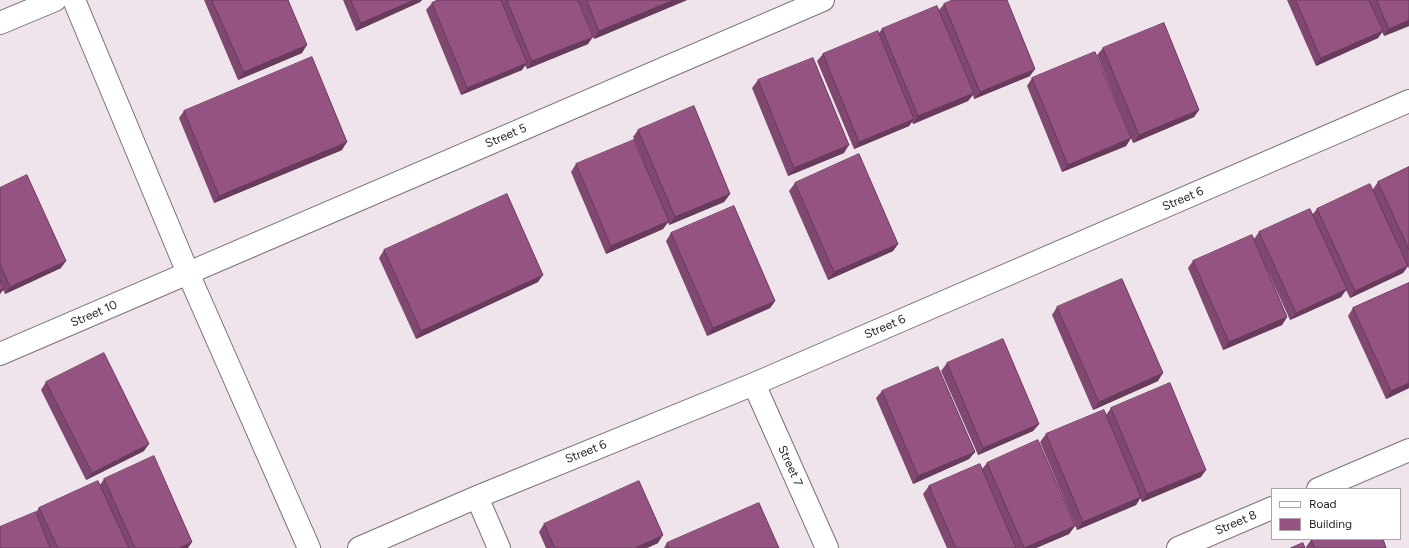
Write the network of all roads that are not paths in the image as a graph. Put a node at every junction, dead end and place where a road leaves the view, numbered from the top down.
1 (55, 0) edge
2 (74, 0) edge
3 (823, 0) edge
4 (0, 23) edge
5 (1409, 101) edge
6 (188, 273) junction
7 (0, 354) edge
8 (754, 384) junction
9 (1409, 450) edge
10 (1320, 488) edge
11 (477, 497) junction
12 (1271, 508) edge
13 (309, 548) edge
14 (359, 548) edge
15 (499, 548) edge
16 (827, 548) edge
17 (1178, 548) edge

1 - 4 street
2 - 6 street
3 - 6 street, Street 5
5 - 8 street, Street 6
6 - 7 street, Street 10
6 - 13 street
8 - 11 street, Street 6
8 - 16 street, Street 7
9 - 10 street
11 - 14 street, Street 6
11 - 15 street
12 - 17 street, Street 8

